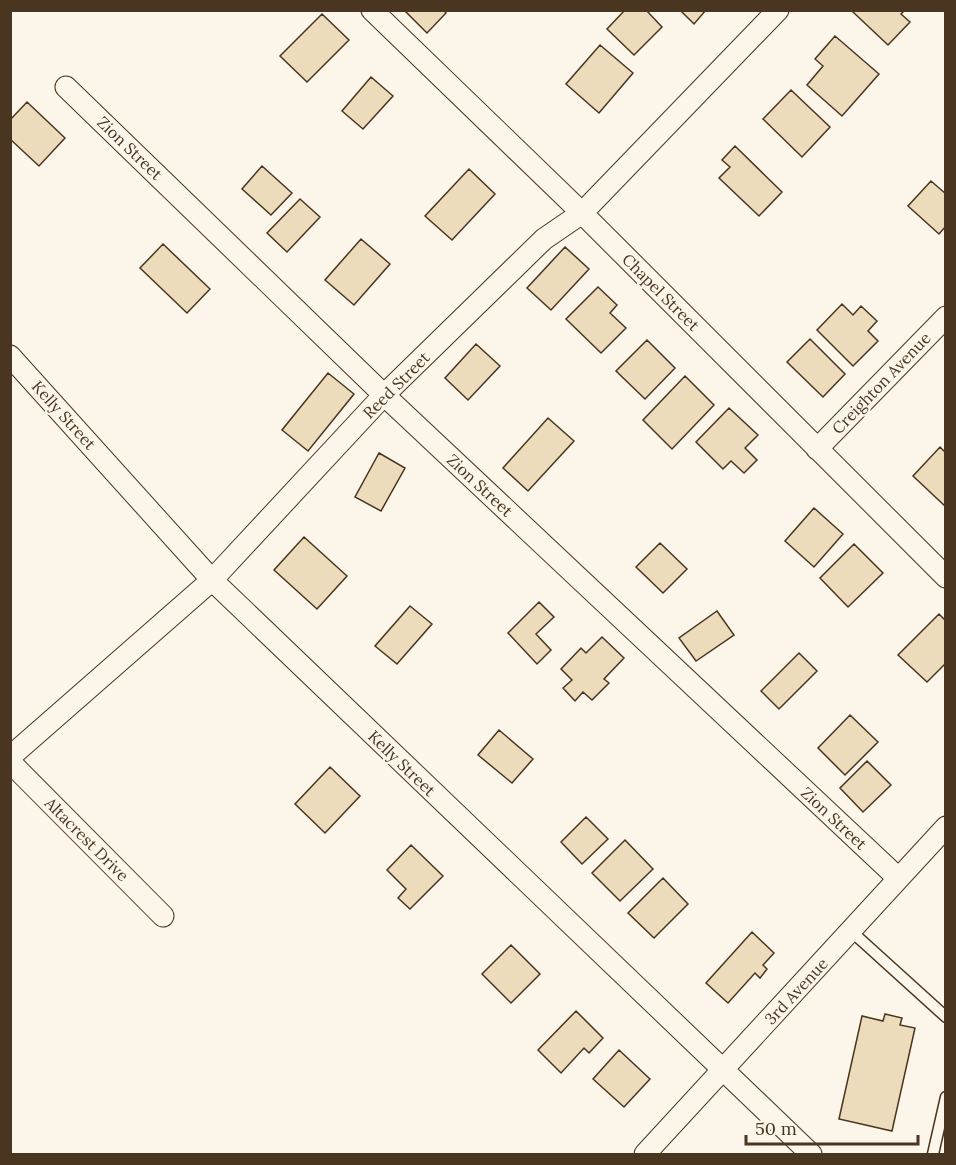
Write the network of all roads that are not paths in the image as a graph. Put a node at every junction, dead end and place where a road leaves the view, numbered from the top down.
1 (372, 10) edge
2 (778, 10) edge
3 (66, 87) dead end
4 (582, 213) junction
5 (945, 317) edge
6 (10, 356) edge
7 (384, 395) junction
8 (817, 449) junction
9 (945, 577) edge
10 (212, 580) junction
11 (10, 758) edge
12 (10, 762) edge
13 (945, 827) edge
14 (898, 878) junction
15 (162, 916) dead end
16 (851, 931) junction
17 (945, 1017) edge
18 (722, 1072) junction
19 (945, 1097) edge
20 (645, 1155) edge
21 (811, 1155) edge
22 (933, 1155) edge

1 - 4 street, Chapel Street
2 - 4 street, Reed Street
3 - 7 street, Zion Street
4 - 7 street, Reed Street
4 - 8 street, Chapel Street
5 - 8 street, Creighton Avenue
6 - 10 street, Kelly Street
7 - 10 street, Reed Street
7 - 14 street, Zion Street
8 - 9 street, Chapel Street
10 - 11 street, Reed Street
10 - 18 street, Kelly Street
12 - 15 street, Altacrest Drive
13 - 14 street, 3rd Avenue
14 - 16 street, 3rd Avenue
16 - 17 lane
16 - 18 street, 3rd Avenue
18 - 20 street, 3rd Avenue
18 - 21 street, Kelly Street
19 - 22 lane

